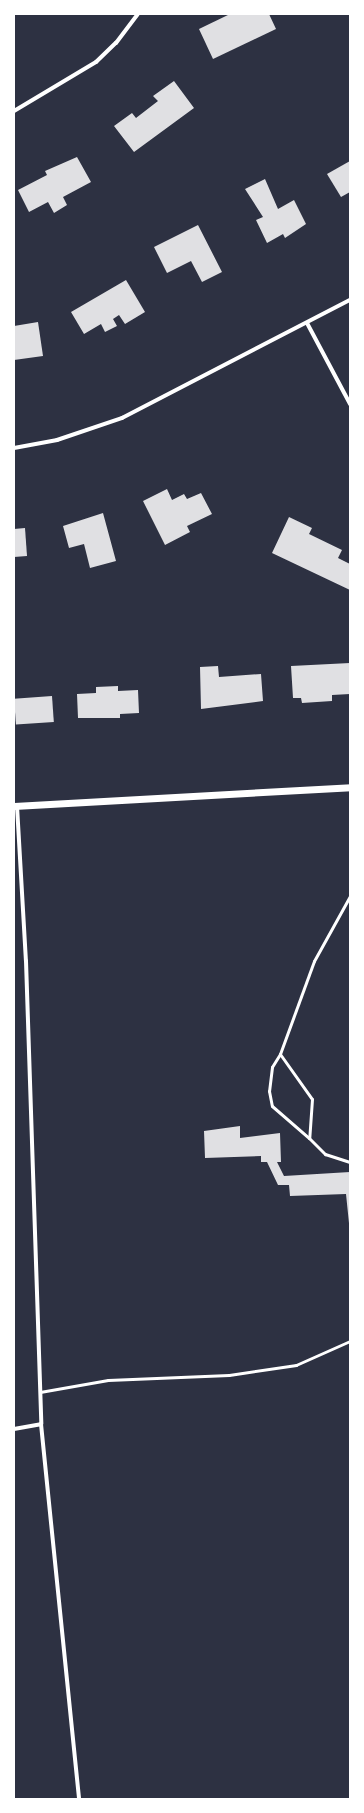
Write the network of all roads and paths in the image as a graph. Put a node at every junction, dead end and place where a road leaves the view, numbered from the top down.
1 (138, 14) edge
2 (14, 111) edge
3 (350, 300) edge
4 (307, 323) junction
5 (350, 404) edge
6 (14, 448) edge
7 (350, 787) edge
8 (15, 806) edge
9 (350, 896) edge
10 (280, 1054) junction
11 (309, 1138) junction
12 (350, 1162) edge
13 (350, 1341) edge
14 (40, 1392) junction
15 (40, 1424) junction
16 (14, 1429) edge
17 (79, 1799) edge

1 - 2 street
3 - 4 street
4 - 5 street
4 - 6 street
7 - 8 street
8 - 14 street
9 - 10 lane
10 - 11 lane
10 - 11 lane
11 - 12 lane
13 - 14 lane
14 - 15 street
15 - 16 street
15 - 17 street

